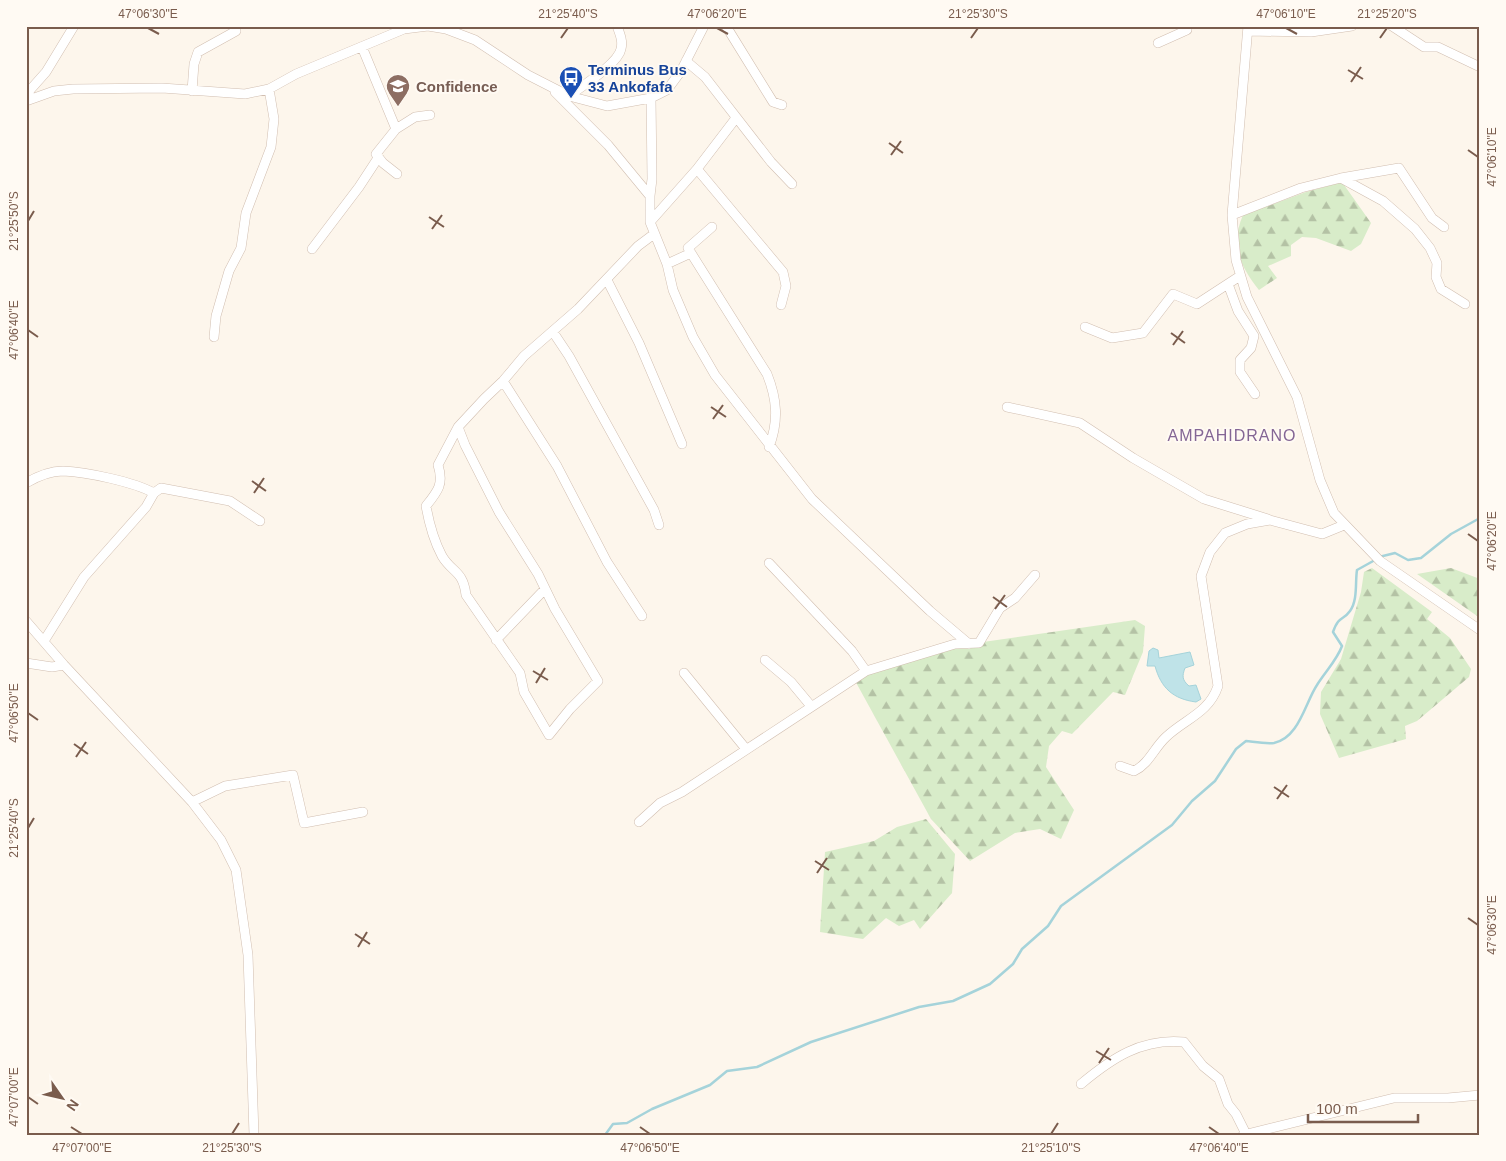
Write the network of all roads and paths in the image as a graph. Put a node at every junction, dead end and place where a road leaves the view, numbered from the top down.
1 (74, 26) edge
2 (617, 26) edge
3 (726, 26) edge
4 (1187, 26) edge
5 (1352, 26) edge
6 (1392, 26) edge
7 (702, 27) edge
8 (403, 28) edge
9 (1248, 28) edge
10 (236, 31) dead end
11 (1158, 42) dead end
12 (362, 47) junction
13 (686, 61) junction
14 (1480, 67) edge
15 (548, 86) junction
16 (269, 89) junction
17 (192, 91) junction
18 (569, 96) junction
19 (651, 98) junction
20 (26, 101) edge
21 (782, 105) dead end
22 (430, 115) dead end
23 (736, 118) junction
24 (396, 129) junction
25 (378, 158) junction
26 (697, 169) junction
27 (397, 174) dead end
28 (1340, 178) junction
29 (792, 184) dead end
30 (650, 196) junction
31 (1232, 215) junction
32 (650, 222) junction
33 (712, 227) dead end
34 (1444, 227) dead end
35 (654, 234) junction
36 (312, 249) dead end
37 (691, 253) junction
38 (667, 264) junction
39 (1240, 276) junction
40 (607, 280) junction
41 (1228, 284) junction
42 (1465, 304) dead end
43 (781, 305) dead end
44 (1085, 328) dead end
45 (553, 332) junction
46 (214, 337) dead end
47 (503, 382) junction
48 (1255, 394) dead end
49 (1007, 407) dead end
50 (458, 427) junction
51 (682, 444) dead end
52 (769, 447) junction
53 (26, 483) edge
54 (154, 492) junction
55 (1270, 520) junction
56 (260, 521) dead end
57 (659, 525) dead end
58 (1344, 525) junction
59 (769, 563) dead end
60 (1035, 575) dead end
61 (545, 588) junction
62 (642, 616) dead end
63 (26, 621) edge
64 (1480, 630) edge
65 (496, 640) junction
66 (44, 641) junction
67 (968, 644) junction
68 (765, 660) dead end
69 (26, 663) edge
70 (64, 665) junction
71 (866, 671) junction
72 (684, 673) dead end
73 (811, 706) junction
74 (746, 749) junction
75 (1120, 766) dead end
76 (192, 802) junction
77 (363, 812) dead end
78 (639, 822) dead end
79 (1081, 1084) dead end
80 (1480, 1095) edge
81 (1244, 1134) edge
82 (254, 1135) edge

1 - 20 street
2 - 18 street
3 - 21 street
4 - 11 street
5 - 9 street
6 - 14 street
7 - 13 street
8 - 12 street
8 - 15 street
9 - 31 street
10 - 17 street
12 - 16 street
12 - 24 street
13 - 19 street
13 - 23 street
15 - 18 street
15 - 30 street
16 - 17 street
16 - 46 street
17 - 20 street
18 - 19 street
19 - 30 street
22 - 24 street
23 - 26 street
23 - 29 street
24 - 25 street
25 - 27 street
25 - 36 street
26 - 32 street
26 - 43 street
28 - 31 street
28 - 34 street
28 - 42 street
30 - 32 street
31 - 39 street
32 - 35 street
33 - 37 street
35 - 38 street
35 - 40 street
37 - 38 street
37 - 52 street
38 - 52 street
39 - 41 street
39 - 58 street
40 - 45 street
40 - 51 street
41 - 44 street
41 - 48 street
45 - 47 street
45 - 57 street
47 - 50 street
47 - 62 street
49 - 55 street
50 - 61 street
50 - 65 street
52 - 67 street
53 - 54 street
54 - 56 street
54 - 66 street
55 - 58 street
55 - 75 street
58 - 64 street
59 - 71 street
60 - 67 street
61 - 65 street
61 - 65 street
63 - 66 street
66 - 70 street
67 - 71 street
68 - 73 street
69 - 70 street
70 - 76 street
71 - 73 street
72 - 74 street
73 - 74 street
74 - 78 street
76 - 77 street
76 - 82 street
79 - 81 street
80 - 81 street

